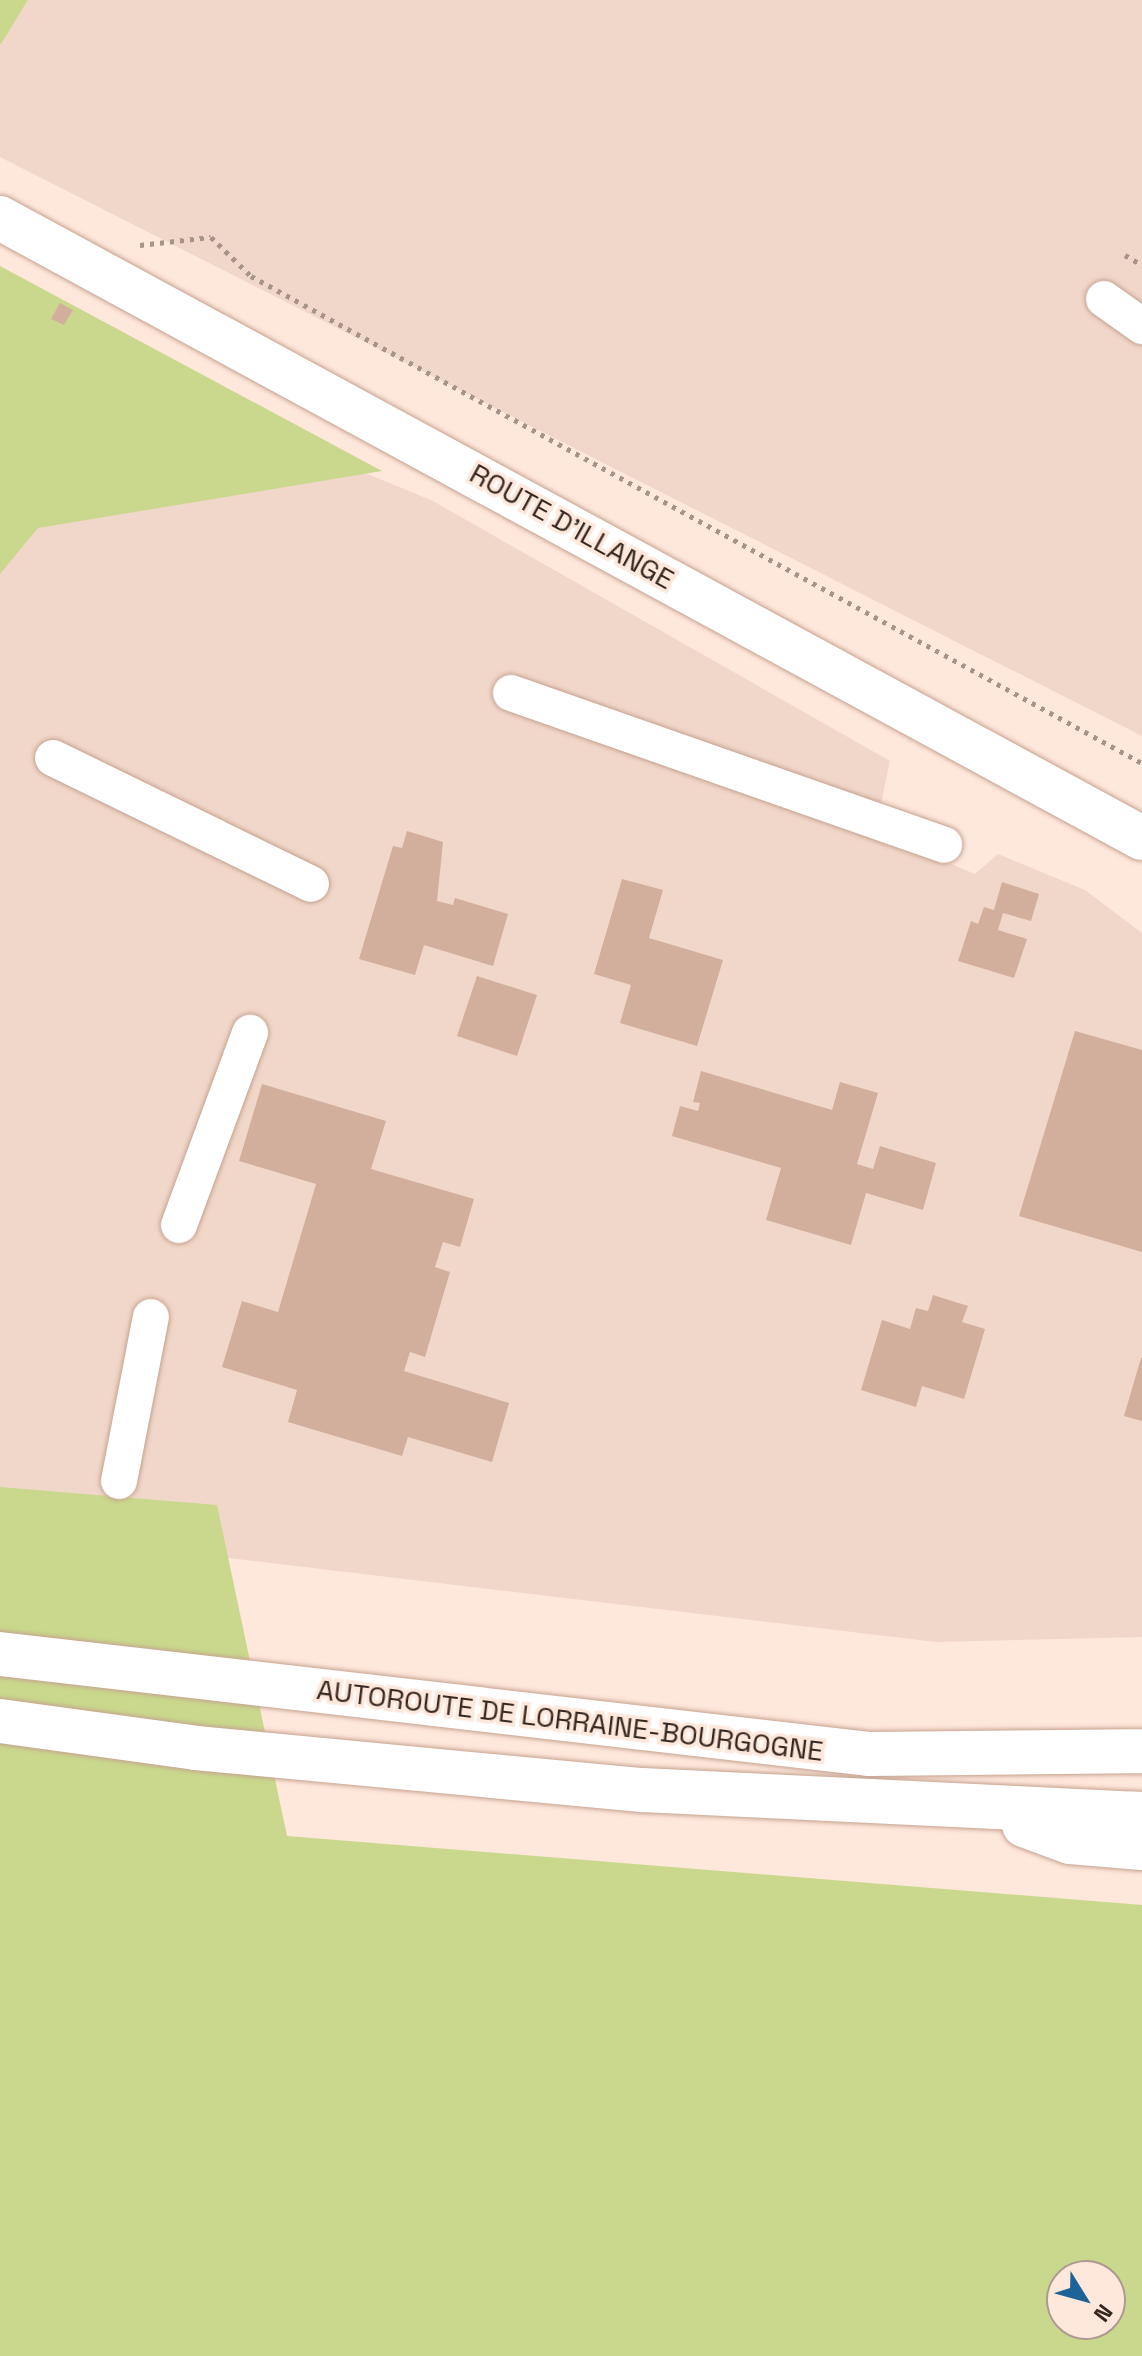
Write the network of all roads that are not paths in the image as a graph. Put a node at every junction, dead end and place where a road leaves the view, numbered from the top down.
1 (0, 218) edge
2 (1104, 299) dead end
3 (1142, 326) edge
4 (511, 693) dead end
5 (53, 758) dead end
6 (1142, 838) edge
7 (944, 845) dead end
8 (311, 884) dead end
9 (250, 1033) dead end
10 (179, 1225) dead end
11 (151, 1317) dead end
12 (119, 1481) dead end
13 (0, 1654) edge
14 (0, 1721) edge
15 (1142, 1751) edge
16 (980, 1810) junction
17 (1142, 1814) edge
18 (1142, 1848) edge

1 - 6 main road, ROUTE D'ILLANGE
2 - 3 lane
4 - 7 lane
5 - 8 lane
9 - 10 lane
11 - 12 lane
13 - 15 main road, AUTOROUTE DE LORRAINE-BOURGOGNE
14 - 16 main road, AUTOROUTE DE LORRAINE-BOURGOGNE
16 - 17 main road, AUTOROUTE DE LORRAINE-BOURGOGNE
16 - 18 main road

